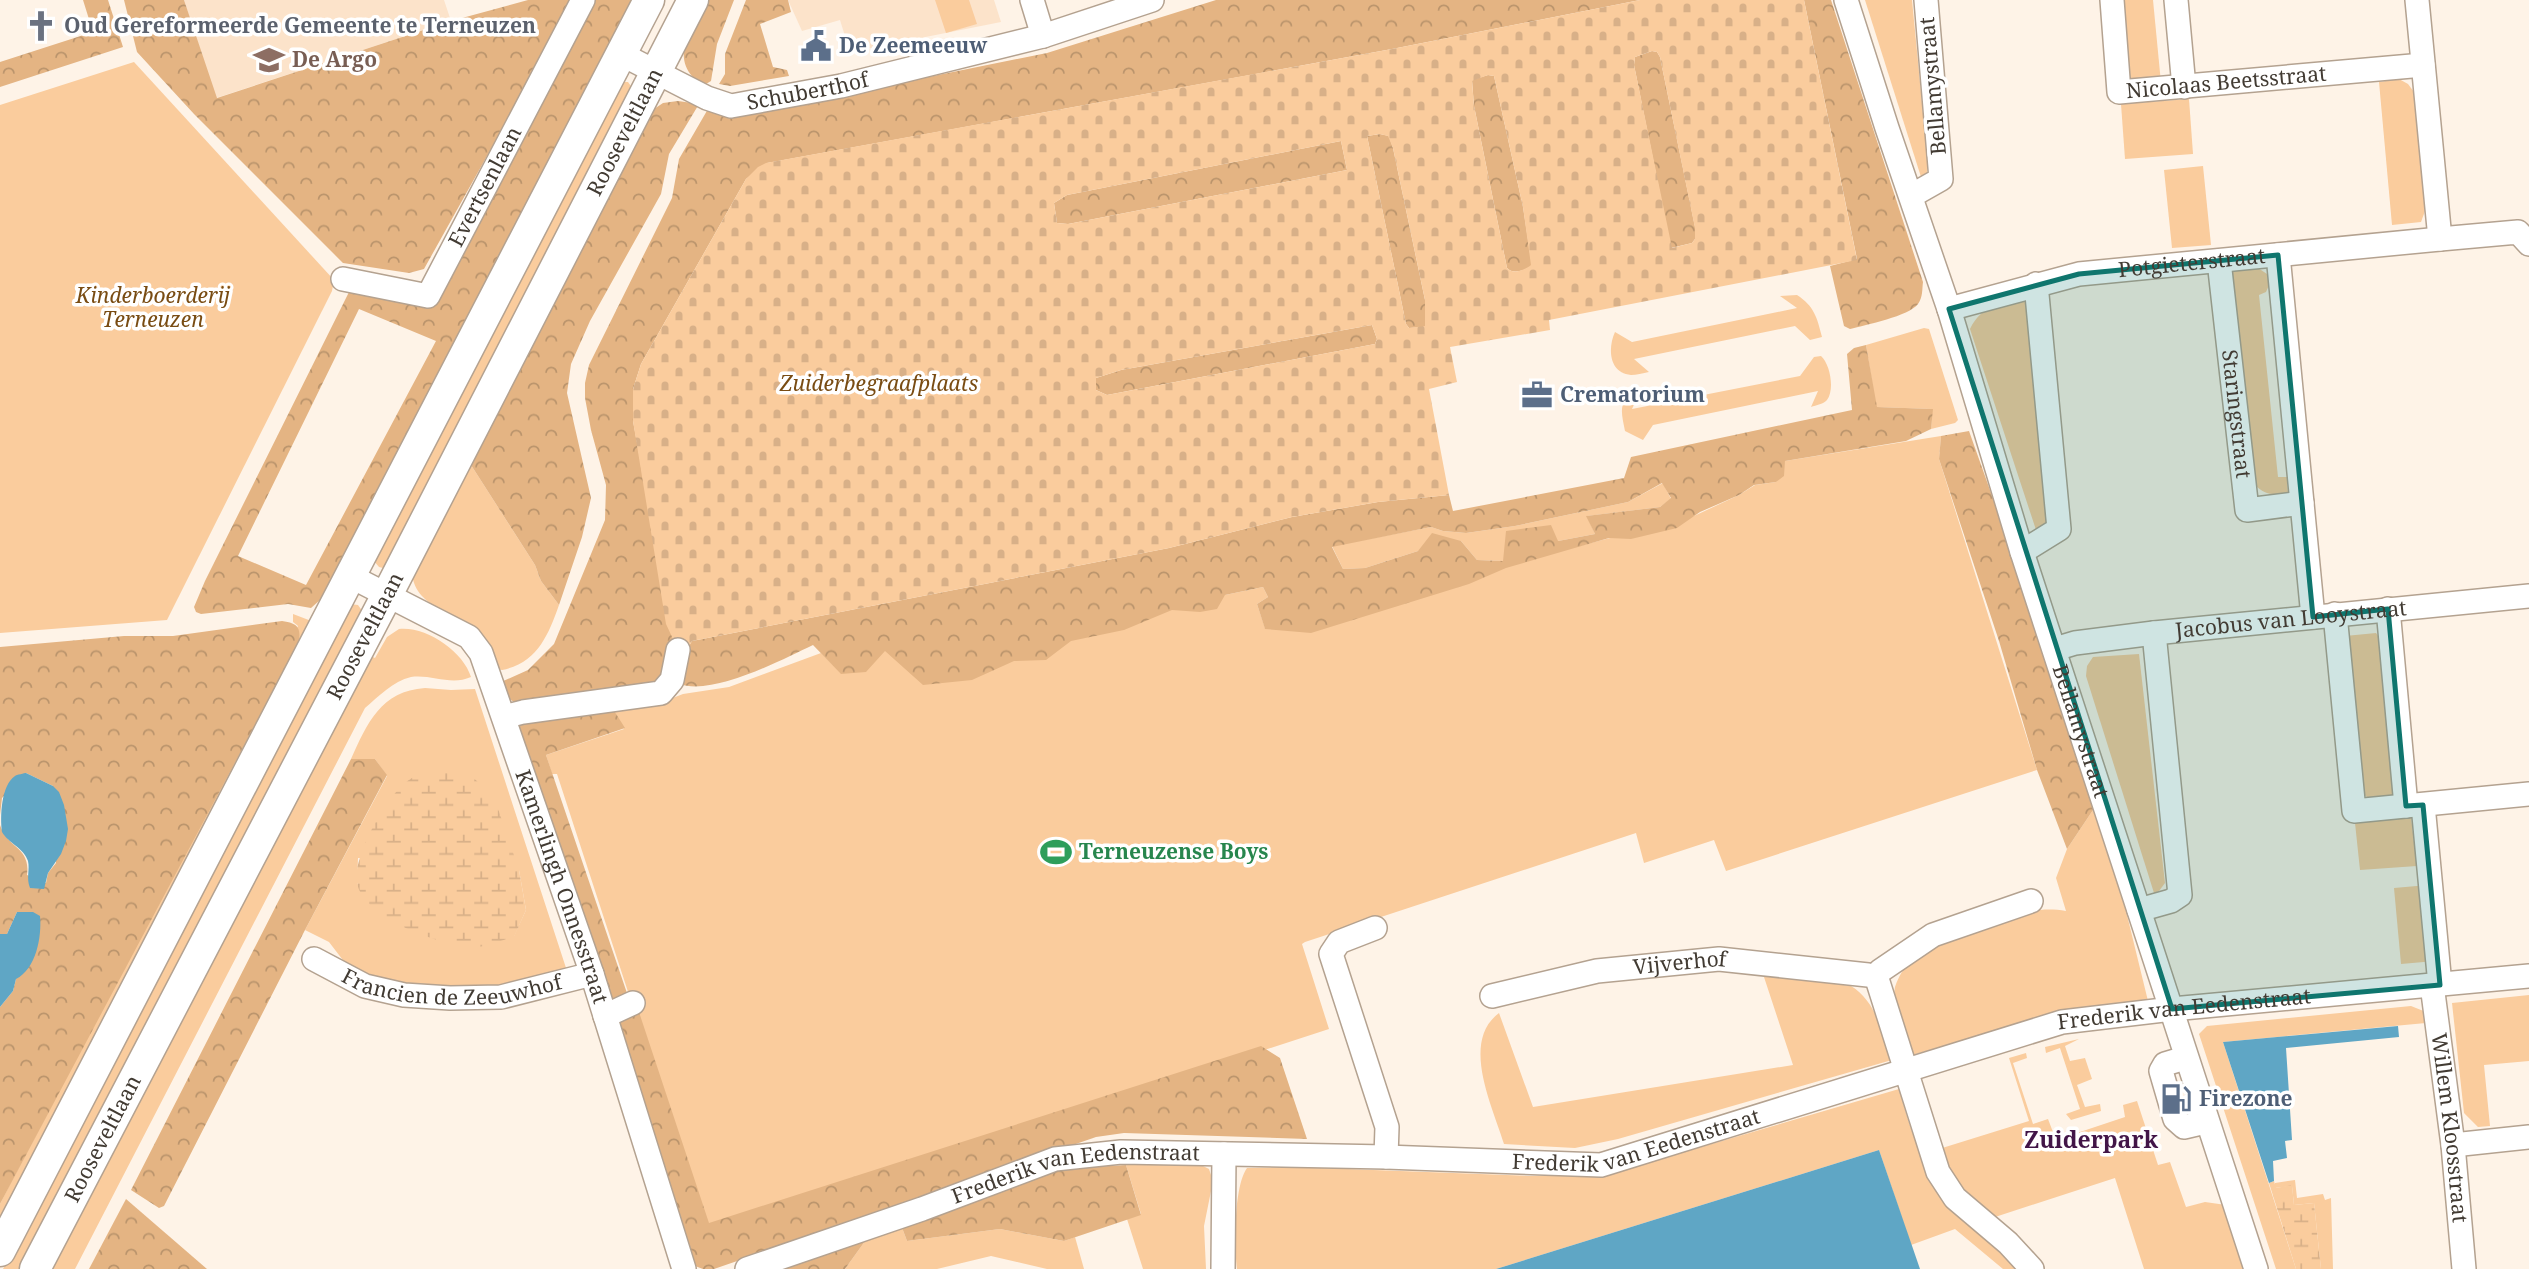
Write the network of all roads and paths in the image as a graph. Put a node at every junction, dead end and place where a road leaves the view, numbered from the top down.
1 (583, 0) edge
2 (649, 0) edge
3 (693, 0) edge
4 (1032, 0) edge
5 (1152, 0) edge
6 (1846, 0) edge
7 (1926, 0) edge
8 (2112, 0) edge
9 (2176, 0) edge
10 (2417, 0) edge
11 (1043, 36) junction
12 (621, 54) junction
13 (2423, 65) junction
14 (657, 72) junction
15 (2184, 86) junction
16 (1911, 197) junction
17 (2440, 239) junction
18 (2529, 244) edge
19 (2278, 255) junction
20 (2219, 261) junction
21 (343, 279) dead end
22 (2036, 284) junction
23 (1949, 309) junction
24 (2302, 503) junction
25 (2022, 552) junction
26 (349, 576) junction
27 (387, 595) junction
28 (2529, 596) edge
29 (2388, 609) junction
30 (2324, 615) junction
31 (2154, 634) junction
32 (2055, 649) junction
33 (678, 650) dead end
34 (504, 717) junction
35 (2529, 794) edge
36 (2414, 805) junction
37 (2031, 901) dead end
38 (2139, 910) junction
39 (1371, 927) dead end
40 (314, 959) dead end
41 (592, 974) junction
42 (1875, 976) junction
43 (2529, 976) edge
44 (2436, 985) junction
45 (1492, 996) dead end
46 (633, 1003) dead end
47 (2172, 1009) junction
48 (605, 1016) junction
49 (2182, 1059) junction
50 (1904, 1072) junction
51 (2205, 1122) junction
52 (2529, 1137) edge
53 (2453, 1144) junction
54 (1224, 1154) junction
55 (1386, 1157) junction
56 (0, 1251) edge
57 (35, 1269) edge
58 (684, 1269) edge
59 (747, 1269) edge
60 (1223, 1269) edge
61 (2032, 1269) edge
62 (2256, 1269) edge
63 (2464, 1269) edge

1 - 21 street, Evertsenlaan
2 - 12 main road, Rooseveltlaan
3 - 14 main road, Rooseveltlaan
4 - 11 street
5 - 11 street, Schuberthof
6 - 16 street, Bellamystraat
7 - 16 street, Bellamystraat
8 - 15 street, Nicolaas Beetsstraat
9 - 15 street
10 - 13 street
11 - 14 street, Schuberthof
12 - 14 street, Schuberthof
12 - 26 main road, Rooseveltlaan
13 - 15 street, Nicolaas Beetsstraat
13 - 17 street
14 - 27 main road, Rooseveltlaan
16 - 23 street, Bellamystraat
17 - 18 street, Potgieterstraat
17 - 19 street, Potgieterstraat
19 - 20 street, Potgieterstraat
19 - 24 street
20 - 22 street, Potgieterstraat
20 - 24 street, Staringstraat
22 - 23 street, Potgieterstraat
22 - 25 street
23 - 25 street, Bellamystraat
24 - 30 street
25 - 32 street, Bellamystraat
26 - 27 street, Kamerlingh Onnesstraat
26 - 56 main road, Rooseveltlaan
27 - 34 street, Kamerlingh Onnesstraat
27 - 57 main road, Rooseveltlaan
28 - 29 street, Jacobus van Looystraat
29 - 30 street, Jacobus van Looystraat
29 - 36 street, Willem Kloosstraat
30 - 31 street, Jacobus van Looystraat
30 - 36 street
31 - 32 street, Jacobus van Looystraat
31 - 38 street
32 - 38 street, Bellamystraat
33 - 34 street
34 - 41 street, Kamerlingh Onnesstraat
35 - 36 street
36 - 44 street, Willem Kloosstraat
37 - 42 street
38 - 47 street, Bellamystraat
39 - 55 street
40 - 41 street, Francien de Zeeuwhof
41 - 48 street, Kamerlingh Onnesstraat
42 - 45 street, Vijverhof
42 - 50 street
43 - 44 street, Frederik van Eedenstraat
44 - 47 street, Frederik van Eedenstraat
44 - 53 street, Willem Kloosstraat
46 - 48 street
47 - 49 street, Bellamystraat
47 - 50 street, Frederik van Eedenstraat
48 - 58 street, Kamerlingh Onnesstraat
49 - 51 street, Bellamystraat
49 - 51 street
50 - 55 street, Frederik van Eedenstraat
50 - 61 street
51 - 62 street, Bellamystraat
52 - 53 street
53 - 63 street, Willem Kloosstraat
54 - 55 street, Frederik van Eedenstraat
54 - 59 street, Frederik van Eedenstraat
54 - 60 street

